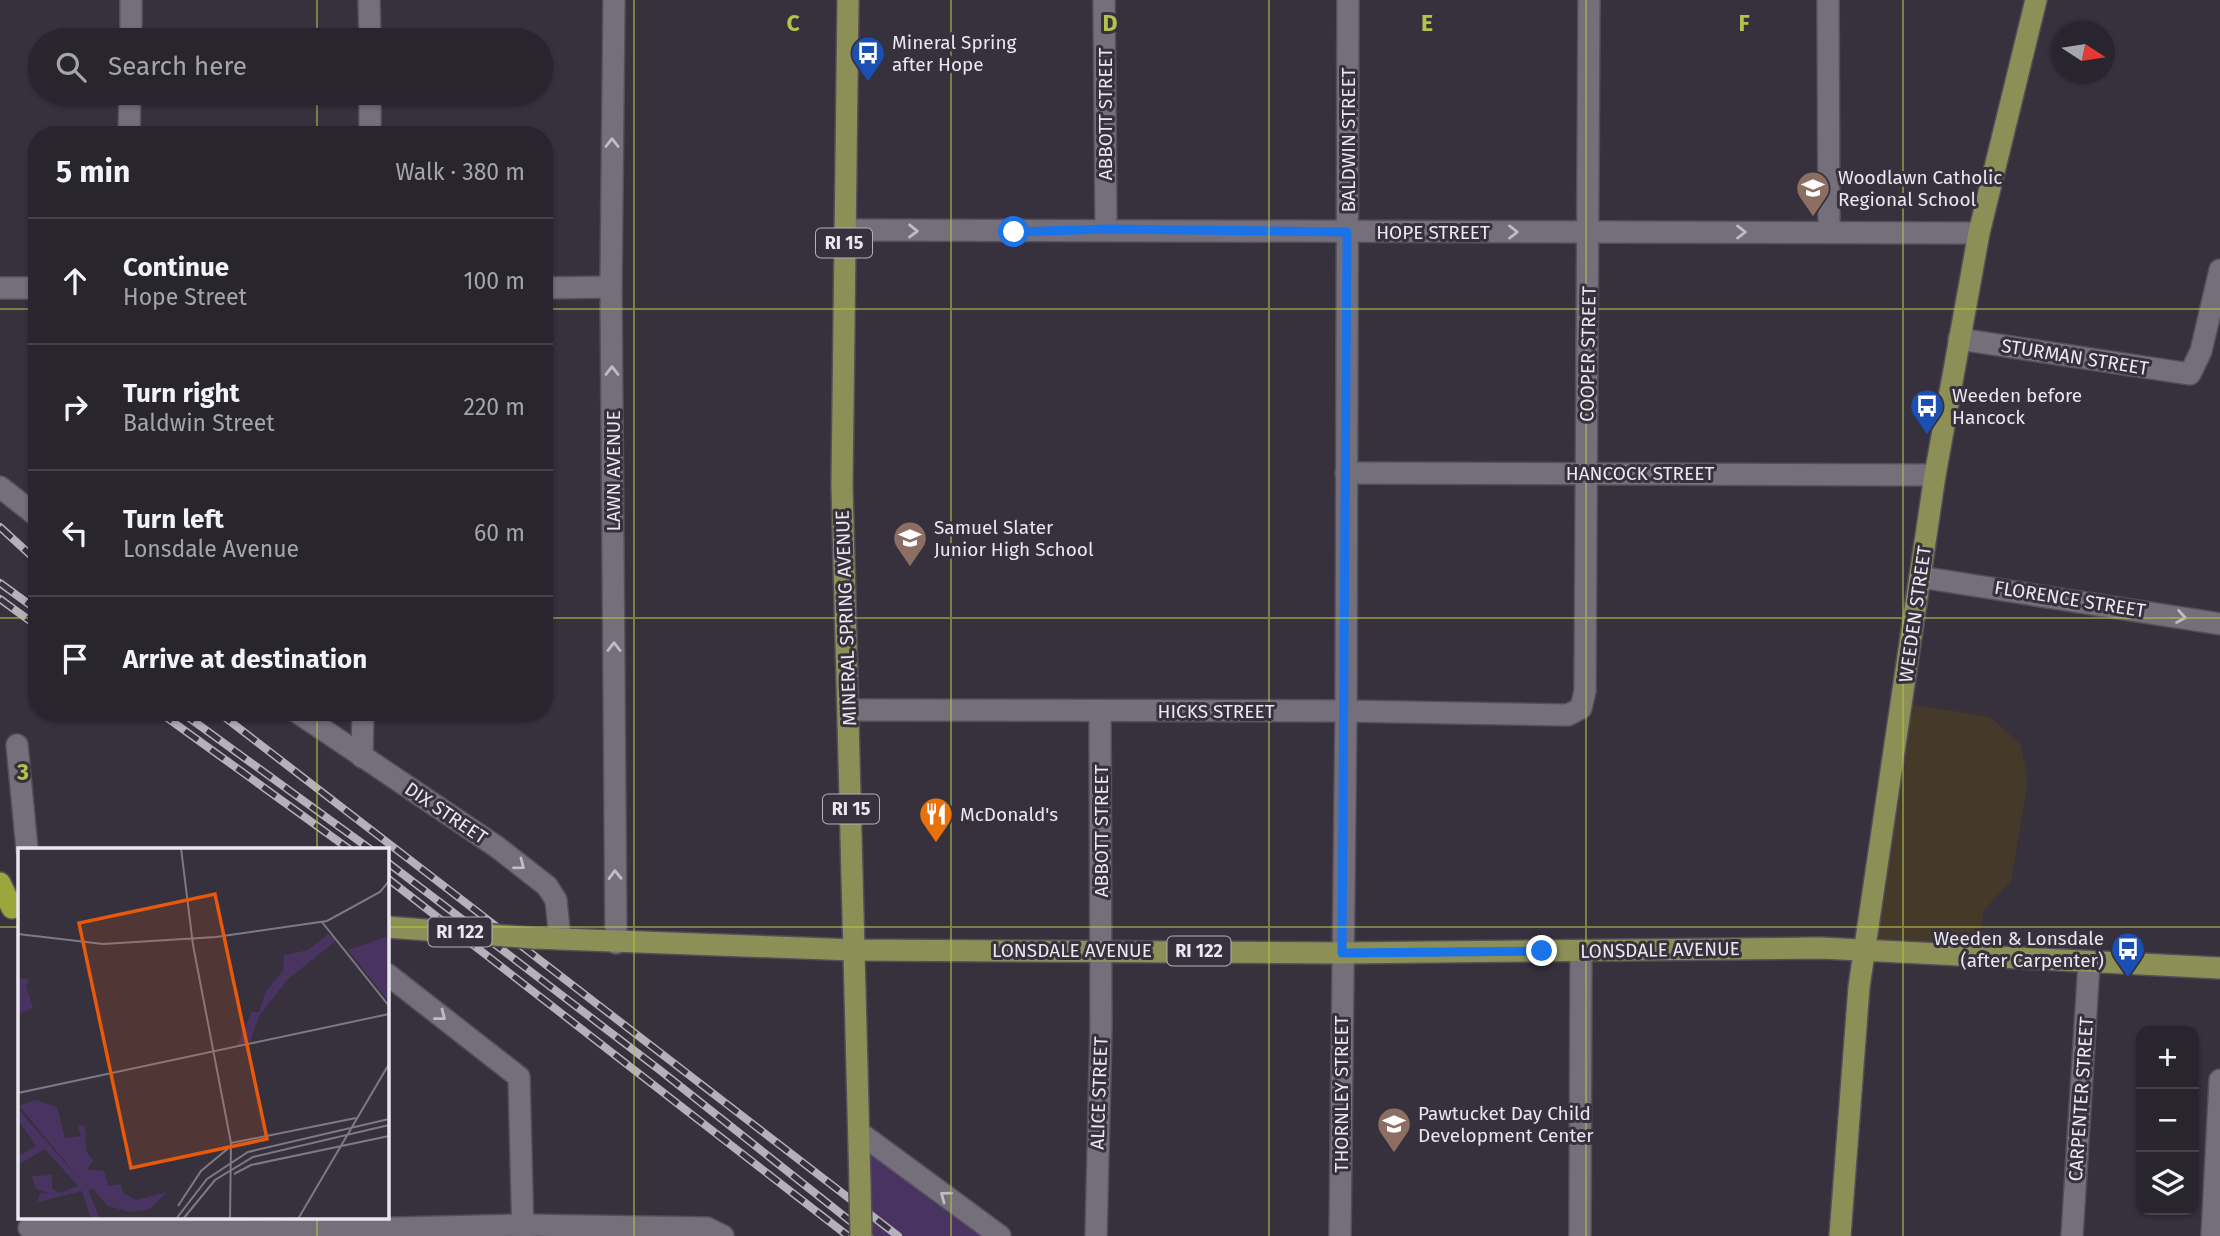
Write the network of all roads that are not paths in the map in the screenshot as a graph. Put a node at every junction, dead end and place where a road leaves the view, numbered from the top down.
1 (131, 0) edge
2 (369, 0) edge
3 (614, 0) edge
4 (848, 0) edge
5 (1104, 0) edge
6 (1348, 0) edge
7 (1590, 0) edge
8 (1828, 0) edge
9 (2036, 0) edge
10 (131, 28) edge
11 (370, 28) edge
12 (130, 105) edge
13 (370, 105) edge
14 (129, 126) edge
15 (370, 126) edge
16 (1106, 229) junction
17 (845, 230) junction
18 (1347, 232) junction
19 (1589, 232) junction
20 (1829, 232) junction
21 (1979, 233) junction
22 (2220, 270) edge
23 (611, 287) junction
24 (0, 288) edge
25 (28, 288) edge
26 (553, 288) edge
27 (1959, 339) junction
28 (1346, 473) junction
29 (1587, 473) junction
30 (1935, 475) junction
31 (0, 487) edge
32 (28, 509) edge
33 (1920, 577) junction
34 (2220, 624) edge
35 (1581, 708) joint
36 (849, 710) junction
37 (1346, 711) junction
38 (1100, 712) junction
39 (310, 721) edge
40 (363, 721) edge
41 (17, 745) dead end
42 (362, 757) junction
43 (27, 848) edge
44 (0, 883) edge
45 (10, 908) edge
46 (388, 927) edge
47 (560, 939) junction
48 (616, 943) junction
49 (854, 950) junction
50 (1101, 950) junction
51 (1864, 950) junction
52 (1581, 951) junction
53 (1342, 953) junction
54 (2089, 962) junction
55 (2220, 968) edge
56 (388, 975) edge
57 (2220, 1080) edge
58 (860, 1133) junction
59 (29, 1227) edge
60 (277, 1228) edge
61 (523, 1230) edge
62 (723, 1236) edge
63 (861, 1236) edge
64 (1000, 1236) edge
65 (1096, 1236) edge
66 (1340, 1236) edge
67 (1580, 1236) edge
68 (1840, 1236) edge
69 (2072, 1236) edge
70 (2212, 1236) edge

1 - 10 street
2 - 11 street
23 -> 3 street, LAWN AVENUE
4 - 17 main road, MINERAL SPRING AVENUE / RI 15
5 - 16 street, ABBOTT STREET
6 - 18 street, BALDWIN STREET
7 - 19 street, COOPER STREET
8 - 20 street
9 - 21 main road, WEEDEN STREET
12 - 14 street
13 - 15 street
17 -> 16 street, HOPE STREET
16 - 18 street, HOPE STREET
17 - 36 main road, MINERAL SPRING AVENUE / RI 15
18 -> 19 street, HOPE STREET
18 - 28 street, BALDWIN STREET
19 -> 20 street, HOPE STREET
19 - 29 street, COOPER STREET
20 - 21 street, HOPE STREET
21 - 27 main road, WEEDEN STREET
22 - 27 street, STURMAN STREET
23 - 26 street
48 -> 23 street, LAWN AVENUE
24 - 25 street
27 - 30 main road, WEEDEN STREET
28 - 29 street, HANCOCK STREET
28 - 37 street, BALDWIN STREET
29 - 30 street, HANCOCK STREET
29 - 35 street, COOPER STREET
30 - 33 main road, WEEDEN STREET
31 - 32 street
33 -> 34 street, FLORENCE STREET
33 - 51 main road, WEEDEN STREET
35 - 37 street, HICKS STREET
36 - 38 street, HICKS STREET
36 - 49 main road, MINERAL SPRING AVENUE / RI 15
37 - 38 street, HICKS STREET
37 - 53 street, BALDWIN STREET
38 - 50 street, ABBOTT STREET
39 - 42 street, DIX STREET
40 - 42 street
41 - 43 street
42 -> 47 street, DIX STREET
44 - 45 highway
46 - 47 main road, LONSDALE AVENUE / RI 122, bridge
47 - 48 main road, LONSDALE AVENUE / RI 122
48 - 49 main road, LONSDALE AVENUE / RI 122
49 - 50 main road, LONSDALE AVENUE / RI 122
49 - 58 main road, MINERAL SPRING AVENUE / RI 15
50 - 53 main road, LONSDALE AVENUE / RI 122
50 - 65 street, ALICE STREET
51 - 52 main road, LONSDALE AVENUE / RI 122
51 - 54 main road, LONSDALE AVENUE / RI 122
51 - 68 main road, WEEDEN STREET
52 - 53 main road, LONSDALE AVENUE / RI 122
52 - 67 street
53 - 66 street, THORNLEY STREET
54 - 55 main road, LONSDALE AVENUE / RI 122
54 - 69 street, CARPENTER STREET
56 -> 61 street
57 - 70 street
58 - 63 main road, MINERAL SPRING AVENUE / RI 15, bridge
64 -> 58 street
59 - 60 street
60 - 61 street
61 - 62 street

